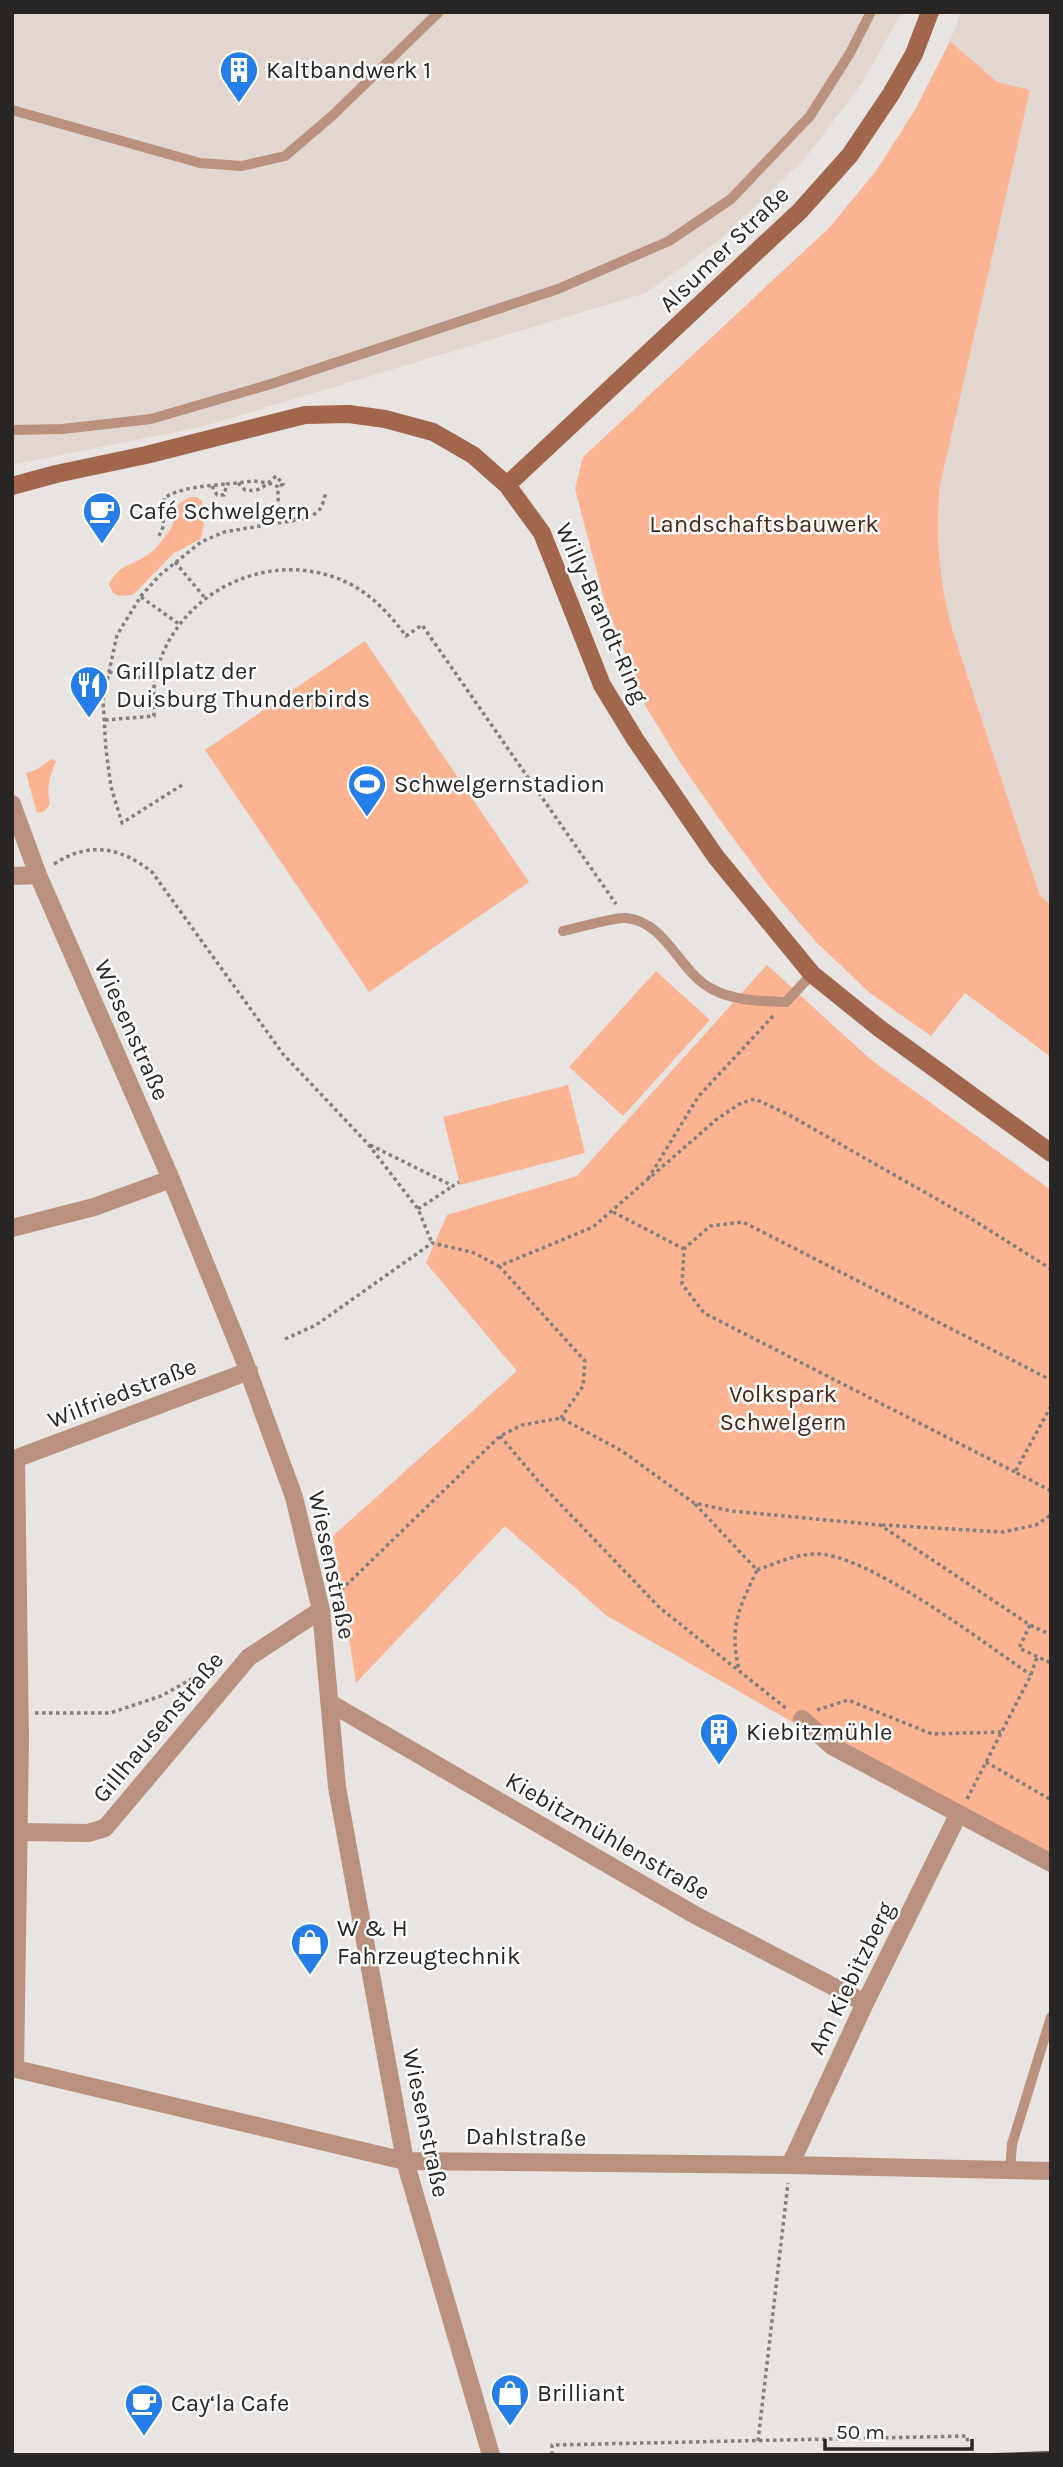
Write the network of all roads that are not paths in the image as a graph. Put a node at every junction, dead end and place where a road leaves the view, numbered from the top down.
1 (439, 12) edge
2 (870, 12) edge
3 (930, 12) edge
4 (12, 110) edge
5 (12, 430) edge
6 (507, 485) junction
7 (12, 486) edge
8 (12, 804) edge
9 (38, 874) junction
10 (12, 876) edge
11 (563, 931) dead end
12 (812, 974) junction
13 (1051, 1153) edge
14 (171, 1179) junction
15 (12, 1228) edge
16 (248, 1371) junction
17 (14, 1460) edge
18 (321, 1610) junction
19 (330, 1703) junction
20 (802, 1719) road end
21 (958, 1815) junction
22 (19, 1832) junction
23 (1051, 1863) edge
24 (865, 2003) junction
25 (1051, 2017) edge
26 (14, 2069) edge
27 (405, 2161) junction
28 (790, 2165) junction
29 (1010, 2170) junction
30 (1051, 2171) edge
31 (491, 2455) edge

1 - 4 lane
2 - 5 lane
3 - 6 main road, Alsumer Straße
6 - 7 main road, Willy-Brandt-Ring
6 - 12 main road, Willy-Brandt-Ring
8 - 9 street, Wiesenstraße
9 - 10 street
9 - 14 street, Wiesenstraße
11 - 12 lane
12 - 13 main road, Willy-Brandt-Ring
14 - 15 street
14 - 16 street, Wiesenstraße
16 - 17 street, Wilfriedstraße
16 - 18 street, Wiesenstraße
17 - 22 street
18 - 19 street, Wiesenstraße
18 - 22 street, Gillhausenstraße
19 - 24 street, Kiebitzmühlenstraße
19 - 27 street, Wiesenstraße
20 - 21 street
21 - 23 street
21 - 24 street, Am Kiebitzberg
22 - 26 street
24 - 28 street, Am Kiebitzberg
25 - 29 lane
26 - 27 street, Dahlstraße
27 - 28 street, Dahlstraße
27 - 31 street, Wiesenstraße
28 - 29 street, Dahlstraße
29 - 30 street, Dahlstraße

